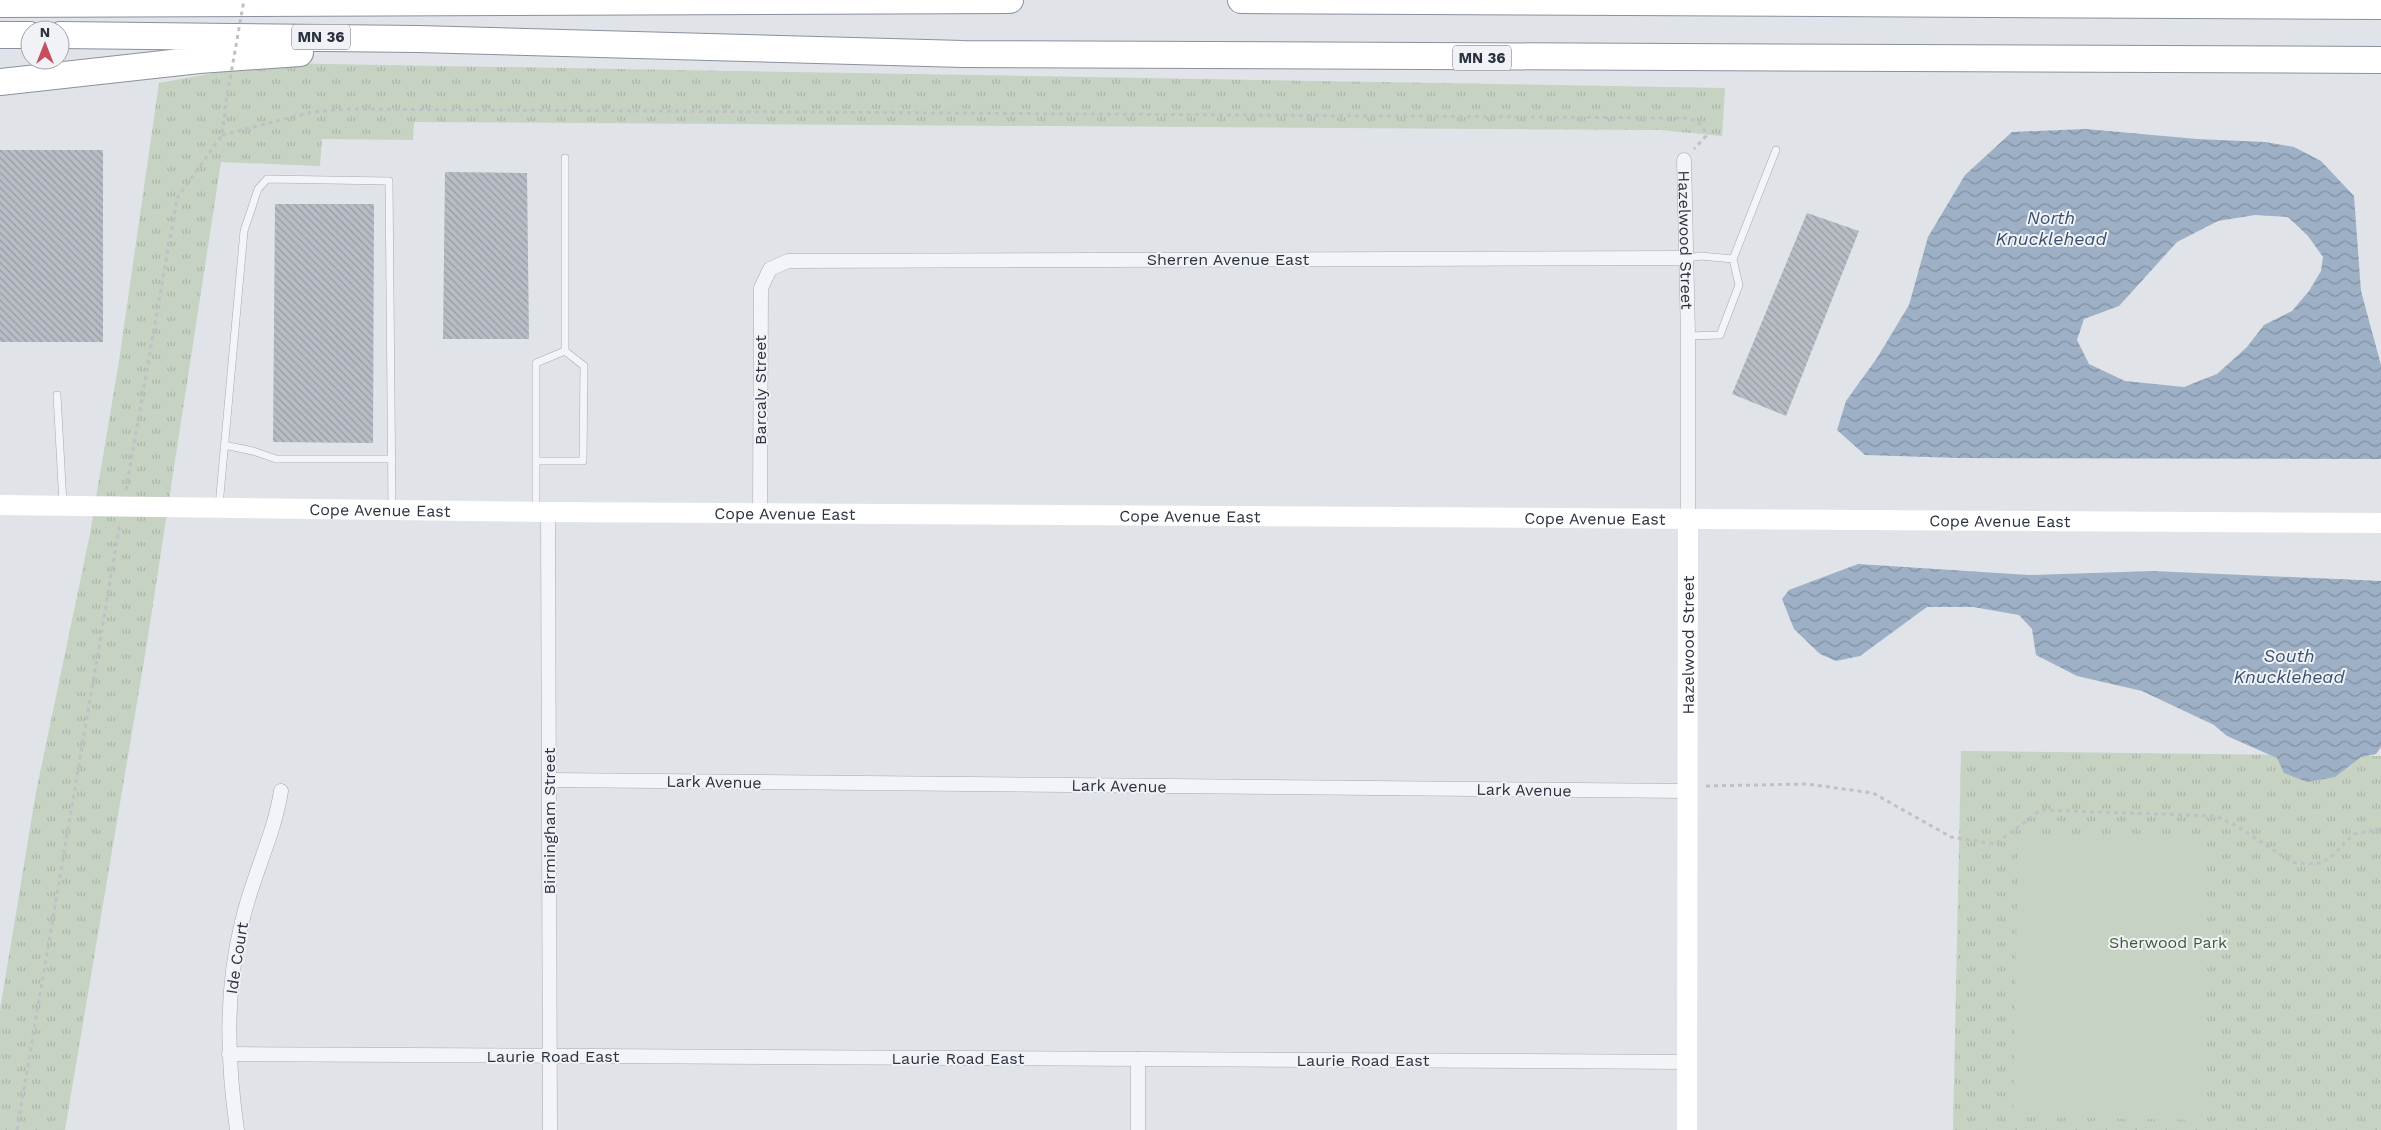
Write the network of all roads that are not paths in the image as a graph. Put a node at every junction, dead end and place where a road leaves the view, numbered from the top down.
1 (1010, 0) edge
2 (1241, 0) edge
3 (466, 1) edge
4 (0, 4) edge
5 (2381, 6) edge
6 (0, 35) edge
7 (20, 35) edge
8 (70, 35) edge
9 (583, 44) junction
10 (2381, 60) edge
11 (0, 82) edge
12 (1776, 150) dead end
13 (564, 158) dead end
14 (1684, 160) road end
15 (1687, 258) junction
16 (1733, 259) junction
17 (770, 269) joint
18 (1688, 336) junction
19 (565, 351) junction
20 (57, 395) dead end
21 (224, 445) junction
22 (392, 459) junction
23 (537, 461) junction
24 (0, 504) edge
25 (64, 505) junction
26 (219, 506) junction
27 (392, 509) junction
28 (542, 512) junction
29 (760, 514) junction
30 (1688, 520) junction
31 (2381, 523) edge
32 (549, 780) junction
33 (1695, 788) junction
34 (281, 791) dead end
35 (229, 1054) junction
36 (550, 1056) junction
37 (1138, 1059) junction
38 (1687, 1062) junction
39 (238, 1130) edge
40 (550, 1130) edge
41 (1138, 1130) edge
42 (1687, 1130) edge

1 - 3 highway, MN 36
2 - 5 highway
3 - 4 highway, MN 36
6 - 7 highway
8 - 9 highway, MN 36
9 - 10 highway, MN 36
9 - 11 highway
12 - 16 lane
13 - 19 lane
14 - 15 street, Hazelwood Street
15 - 16 lane
15 - 17 street, Sherren Avenue East
15 - 18 street, Hazelwood Street
16 - 18 lane
17 - 29 street, Barcaly Street
18 - 30 street, Hazelwood Street
19 - 23 lane
19 - 23 lane
20 - 25 lane
21 - 22 lane
21 - 22 lane
21 - 26 lane
22 - 27 lane
23 - 28 lane
24 - 25 street, Cope Avenue East
25 - 26 street, Cope Avenue East
26 - 27 street, Cope Avenue East
27 - 28 street, Cope Avenue East
28 - 29 street, Cope Avenue East
28 - 32 street, Birmingham Street
29 - 30 street, Cope Avenue East
30 - 31 street, Cope Avenue East
30 - 33 street, Hazelwood Street
32 - 33 street, Lark Avenue
32 - 36 street, Birmingham Street
33 - 38 street, Hazelwood Street
34 - 35 street, Ide Court
35 - 36 street, Laurie Road East
35 - 39 street, Ide Court
36 - 37 street, Laurie Road East
36 - 40 street, Birmingham Street
37 - 38 street, Laurie Road East
37 - 41 street
38 - 42 street, Hazelwood Street

